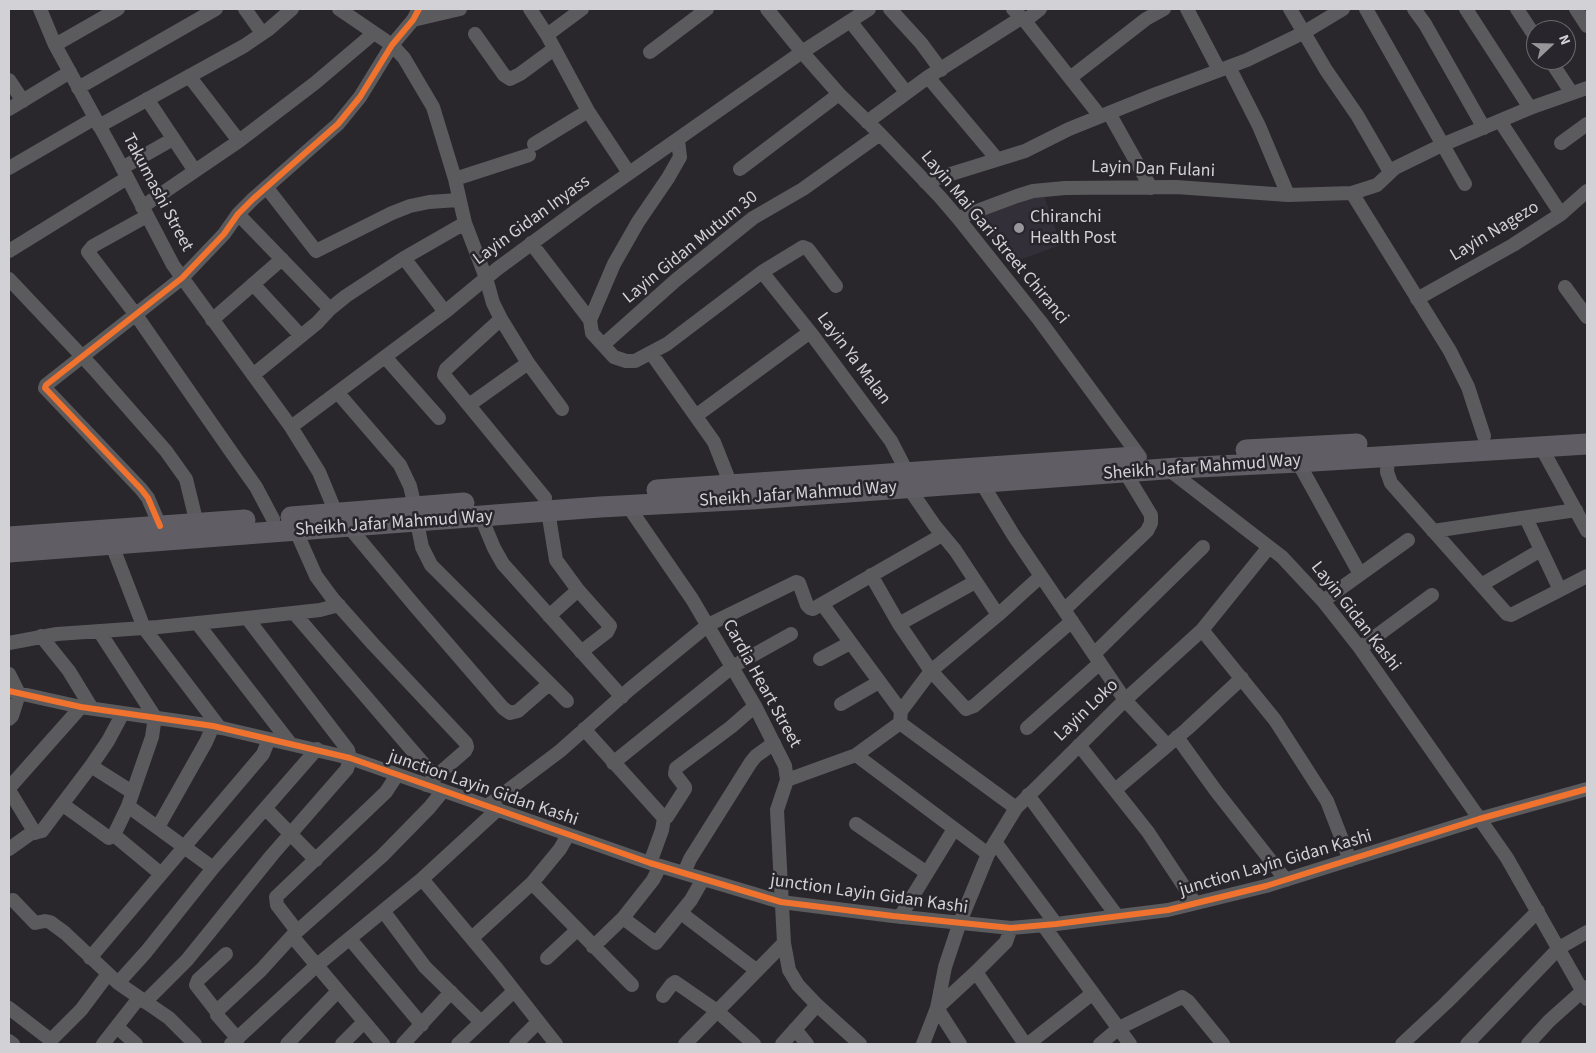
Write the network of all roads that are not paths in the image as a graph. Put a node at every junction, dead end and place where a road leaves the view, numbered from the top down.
1 (40, 9) edge
2 (118, 9) edge
3 (216, 9) edge
4 (245, 9) edge
5 (292, 9) edge
6 (339, 9) edge
7 (460, 9) edge
8 (530, 9) edge
9 (582, 9) edge
10 (707, 9) edge
11 (870, 9) edge
12 (890, 9) edge
13 (1040, 9) edge
14 (1164, 9) edge
15 (1187, 9) edge
16 (1290, 9) edge
17 (1343, 9) edge
18 (1366, 9) edge
19 (1414, 9) edge
20 (1466, 9) edge
21 (1517, 9) edge
22 (1576, 9) edge
23 (773, 10) edge
24 (97, 14) edge
25 (416, 14) edge
26 (1020, 16) edge
27 (850, 21) junction
28 (1526, 23) edge
29 (1587, 26) edge
30 (374, 33) junction
31 (1303, 33) junction
32 (262, 34) junction
33 (475, 34) dead end
34 (547, 35) junction
35 (55, 45) junction
36 (392, 45) junction
37 (554, 49) junction
38 (650, 52) dead end
39 (802, 52) junction
40 (1224, 68) junction
41 (941, 70) junction
42 (1557, 70) edge
43 (70, 72) junction
44 (189, 76) junction
45 (928, 77) junction
46 (1070, 78) junction
47 (9, 80) edge
48 (78, 88) junction
49 (1587, 88) edge
50 (906, 92) junction
51 (1571, 92) junction
52 (839, 94) junction
53 (147, 99) junction
54 (23, 101) junction
55 (1530, 108) junction
56 (9, 109) edge
57 (588, 111) junction
58 (1105, 114) junction
59 (1500, 121) junction
60 (97, 122) junction
61 (867, 122) junction
62 (1587, 124) edge
63 (1484, 128) junction
64 (880, 134) junction
65 (173, 139) junction
66 (239, 140) junction
67 (678, 140) junction
68 (1561, 143) dead end
69 (1442, 145) junction
70 (997, 159) junction
71 (9, 168) edge
72 (740, 169) dead end
73 (195, 171) junction
74 (1390, 172) junction
75 (125, 173) junction
76 (629, 173) junction
77 (455, 179) junction
78 (925, 182) junction
79 (1465, 184) dead end
80 (267, 188) junction
81 (1151, 188) junction
82 (1587, 191) edge
83 (1352, 194) junction
84 (1288, 195) junction
85 (458, 200) junction
86 (144, 211) junction
87 (238, 214) junction
88 (1561, 214) junction
89 (958, 218) junction
90 (465, 223) junction
91 (531, 243) junction
92 (9, 251) edge
93 (404, 258) junction
94 (282, 259) junction
95 (762, 272) junction
96 (182, 278) junction
97 (486, 278) junction
98 (9, 279) edge
99 (253, 284) junction
100 (836, 286) dead end
101 (1565, 287) dead end
102 (1417, 299) junction
103 (330, 309) junction
104 (445, 312) junction
105 (136, 315) junction
106 (1587, 317) edge
107 (501, 319) junction
108 (212, 320) junction
109 (590, 320) junction
110 (810, 332) junction
111 (301, 336) junction
112 (603, 345) junction
113 (651, 353) junction
114 (83, 357) junction
115 (385, 357) junction
116 (528, 362) junction
117 (253, 375) junction
118 (338, 392) junction
119 (469, 405) junction
120 (562, 409) dead end
121 (697, 415) junction
122 (439, 418) dead end
123 (291, 427) junction
124 (1587, 430) edge
125 (1484, 436) junction
126 (1587, 444) edge
127 (1541, 447) junction
128 (1388, 456) junction
129 (1140, 457) junction
130 (1298, 462) junction
131 (1168, 469) junction
132 (1125, 472) junction
133 (908, 479) junction
134 (981, 482) junction
135 (732, 484) junction
136 (547, 505) junction
137 (628, 506) junction
138 (1576, 510) junction
139 (416, 514) junction
140 (481, 517) junction
141 (273, 518) junction
142 (1526, 518) junction
143 (342, 520) junction
144 (197, 524) junction
145 (160, 526) junction
146 (1587, 530) edge
147 (296, 531) junction
148 (1433, 531) junction
149 (942, 535) junction
150 (9, 537) edge
151 (1408, 540) dead end
152 (112, 545) junction
153 (1269, 547) junction
154 (1203, 548) dead end
155 (1541, 550) junction
156 (9, 552) edge
157 (1360, 574) junction
158 (871, 575) junction
159 (1041, 576) junction
160 (1587, 576) edge
161 (975, 582) junction
162 (1480, 585) junction
163 (578, 590) junction
164 (1560, 590) junction
165 (1432, 594) dead end
166 (1323, 601) junction
167 (823, 605) junction
168 (339, 606) junction
169 (294, 613) junction
170 (998, 615) junction
171 (1068, 615) junction
172 (549, 616) junction
173 (247, 618) junction
174 (197, 623) junction
175 (899, 624) junction
176 (708, 626) junction
177 (144, 628) junction
178 (1202, 630) junction
179 (99, 631) junction
180 (791, 634) dead end
181 (41, 636) junction
182 (9, 643) edge
183 (850, 643) junction
184 (1360, 648) junction
185 (581, 652) junction
186 (1097, 658) junction
187 (820, 659) dead end
188 (732, 667) junction
189 (931, 671) junction
190 (9, 674) edge
191 (1242, 678) junction
192 (879, 682) junction
193 (549, 684) junction
194 (14, 692) edge
195 (622, 697) junction
196 (1125, 700) junction
197 (567, 701) dead end
198 (841, 704) dead end
199 (755, 706) junction
200 (86, 707) junction
201 (123, 713) junction
202 (155, 717) junction
203 (900, 717) junction
204 (9, 719) edge
205 (216, 727) junction
206 (1027, 728) dead end
207 (584, 729) junction
208 (269, 739) junction
209 (1172, 741) junction
210 (290, 743) junction
211 (774, 743) junction
212 (1079, 745) junction
213 (317, 750) junction
214 (856, 756) junction
215 (350, 758) junction
216 (613, 763) junction
217 (91, 766) junction
218 (397, 774) junction
219 (787, 780) junction
220 (431, 781) junction
221 (9, 789) edge
222 (1587, 789) edge
223 (1115, 790) junction
224 (443, 791) junction
225 (132, 792) junction
226 (1028, 795) junction
227 (62, 804) junction
228 (128, 806) junction
229 (492, 808) junction
230 (1016, 808) junction
231 (266, 809) junction
232 (664, 818) junction
233 (1479, 819) junction
234 (856, 824) dead end
235 (158, 827) junction
236 (954, 829) junction
237 (35, 833) junction
238 (290, 834) junction
239 (114, 835) junction
240 (568, 835) junction
241 (184, 846) junction
242 (991, 848) junction
243 (9, 850) edge
244 (316, 860) junction
245 (1350, 860) junction
246 (655, 864) junction
247 (213, 868) junction
248 (684, 873) junction
249 (927, 873) junction
250 (161, 874) junction
251 (422, 879) junction
252 (703, 879) junction
253 (1286, 880) junction
254 (532, 883) junction
255 (13, 900) dead end
256 (781, 902) junction
257 (1195, 903) junction
258 (1538, 911) junction
259 (384, 912) junction
260 (681, 913) junction
261 (1117, 916) junction
262 (900, 917) junction
263 (623, 918) junction
264 (960, 922) junction
265 (1050, 925) junction
266 (1012, 928) junction
267 (578, 930) junction
268 (1587, 932) edge
269 (295, 933) junction
270 (472, 938) junction
271 (350, 939) junction
272 (784, 943) junction
273 (594, 947) junction
274 (1559, 948) junction
275 (226, 954) dead end
276 (90, 958) junction
277 (547, 958) dead end
278 (316, 966) junction
279 (756, 970) junction
280 (976, 972) junction
281 (113, 978) junction
282 (632, 985) dead end
283 (514, 990) junction
284 (338, 991) junction
285 (451, 992) junction
286 (1586, 992) edge
287 (1093, 993) junction
288 (663, 996) dead end
289 (142, 1000) junction
290 (817, 1005) junction
291 (9, 1008) edge
292 (937, 1008) junction
293 (717, 1011) junction
294 (217, 1012) junction
295 (364, 1022) junction
296 (481, 1022) junction
297 (538, 1022) junction
298 (422, 1025) junction
299 (117, 1027) junction
300 (1119, 1028) junction
301 (795, 1030) junction
302 (9, 1040) edge
303 (234, 1042) edge
304 (13, 1044) edge
305 (103, 1044) edge
306 (136, 1044) edge
307 (196, 1044) edge
308 (287, 1044) edge
309 (342, 1044) edge
310 (383, 1044) edge
311 (403, 1044) edge
312 (458, 1044) edge
313 (516, 1044) edge
314 (556, 1044) edge
315 (685, 1044) edge
316 (754, 1044) edge
317 (782, 1044) edge
318 (807, 1044) edge
319 (860, 1044) edge
320 (923, 1044) edge
321 (960, 1044) edge
322 (1026, 1044) edge
323 (1100, 1044) edge
324 (1130, 1044) edge
325 (1223, 1044) edge
326 (1402, 1044) edge
327 (1467, 1044) edge
328 (1528, 1044) edge

1 - 35 street, Takumashi Street
2 - 24 street
3 - 48 street
4 - 32 street
5 - 32 street
6 - 30 street
7 - 25 street
8 - 34 street
9 - 34 street
10 - 38 street
11 - 27 street, Layin Gidan Inyass
12 - 41 street
13 - 26 street
14 - 46 street
15 - 40 street
16 - 31 street
17 - 31 street
18 - 69 street
19 - 63 street
20 - 55 street
21 - 28 street
22 - 29 street
23 - 39 street, Layin Mai Gari Street Chiranci
24 - 35 street
25 - 36 street
26 - 41 street
26 - 46 street
27 - 39 street, Layin Gidan Inyass
27 - 50 street
30 - 36 street
30 - 66 street
31 - 40 street
31 - 74 street
32 - 44 street
33 - 37 street
34 - 37 street
35 - 43 street, Takumashi Street
36 - 77 street
36 - 80 street
37 - 57 street
39 - 52 street, Layin Mai Gari Street Chiranci
39 - 67 street, Layin Gidan Inyass
40 - 58 street
40 - 84 street
41 - 45 street
42 - 51 street
43 - 48 street, Takumashi Street
43 - 54 street
44 - 53 street
44 - 66 street
45 - 50 street
45 - 70 street
46 - 58 street
47 - 54 street
48 - 60 street, Takumashi Street
49 - 51 street, Layin Dan Fulani
50 - 61 street
51 - 55 street, Layin Dan Fulani
52 - 61 street, Layin Mai Gari Street Chiranci
52 - 72 street
53 - 60 street
53 - 65 street
54 - 56 street
55 - 59 street, Layin Dan Fulani
57 - 76 street
57 - 77 street
58 - 70 street
58 - 81 street
59 - 63 street, Layin Dan Fulani
59 - 88 street
60 - 71 street
60 - 75 street, Takumashi Street
61 - 64 street, Layin Mai Gari Street Chiranci
62 - 68 street
63 - 69 street, Layin Dan Fulani
64 - 78 street, Layin Mai Gari Street Chiranci
64 - 112 street, Layin Gidan Mutum 30
65 - 73 street
65 - 75 street
66 - 73 street
67 - 76 street, Layin Gidan Inyass
67 - 109 street
69 - 74 street, Layin Dan Fulani
69 - 79 street
70 - 78 street
73 - 86 street
74 - 83 street, Layin Dan Fulani
75 - 86 street, Takumashi Street
75 - 92 street
76 - 91 street, Layin Gidan Inyass
77 - 85 street
78 - 89 street, Layin Mai Gari Street Chiranci
80 - 85 street
80 - 87 street
81 - 84 street, Layin Dan Fulani
81 - 89 street, Layin Dan Fulani
82 - 88 street, Layin Nagezo
83 - 84 street, Layin Dan Fulani
83 - 102 street
85 - 90 street
86 - 96 street, Takumashi Street
86 - 105 street
87 - 94 street
87 - 96 street
88 - 102 street, Layin Nagezo
89 - 129 street, Layin Mai Gari Street Chiranci
90 - 93 street
90 - 97 street
91 - 97 street, Layin Gidan Inyass
91 - 109 street
93 - 103 street
93 - 104 street
94 - 99 street
94 - 103 street
95 - 100 street, Layin Ya Malan
95 - 110 street, Layin Ya Malan
95 - 113 street, Layin Ya Malan
96 - 105 street
96 - 108 street, Takumashi Street
97 - 104 street, Layin Gidan Inyass
97 - 107 street
98 - 114 street
99 - 108 street
99 - 111 street
101 - 106 street
102 - 125 street
103 - 111 street
104 - 115 street, Layin Gidan Inyass
105 - 114 street
105 - 141 street
107 - 116 street
107 - 119 street
108 - 117 street, Takumashi Street
109 - 112 street
110 - 121 street
110 - 133 street, Layin Ya Malan
111 - 117 street
112 - 113 street, Layin Ya Malan
113 - 121 street
114 - 144 street
114 - 145 street
115 - 118 street, Layin Gidan Inyass
115 - 122 street
116 - 119 street
116 - 120 street
117 - 123 street, Takumashi Street
118 - 123 street, Layin Gidan Inyass
118 - 139 street
119 - 136 street
121 - 135 street
123 - 143 street, Takumashi Street
124 - 125 main road, Sheikh Jafar Mahmud Way
125 - 129 main road, Sheikh Jafar Mahmud Way
126 - 127 main road, Sheikh Jafar Mahmud Way
127 - 128 main road, Sheikh Jafar Mahmud Way
127 - 138 street
128 - 130 main road, Sheikh Jafar Mahmud Way
128 - 148 street
129 - 133 main road, Sheikh Jafar Mahmud Way
130 - 131 main road, Sheikh Jafar Mahmud Way
130 - 157 street
131 - 132 main road, Sheikh Jafar Mahmud Way
131 - 153 street, Layin Gidan Kashi
132 - 134 main road, Sheikh Jafar Mahmud Way
132 - 171 street
133 - 134 main road, Sheikh Jafar Mahmud Way
133 - 135 main road, Sheikh Jafar Mahmud Way
133 - 137 main road, Sheikh Jafar Mahmud Way
133 - 149 street, Layin Ya Malan
134 - 159 street
135 - 136 main road, Sheikh Jafar Mahmud Way
136 - 137 main road, Sheikh Jafar Mahmud Way
136 - 139 main road, Sheikh Jafar Mahmud Way
136 - 140 main road, Sheikh Jafar Mahmud Way
136 - 163 street
137 - 176 street, Cardia Heart Street
138 - 142 street
138 - 146 street
139 - 140 main road, Sheikh Jafar Mahmud Way
139 - 143 main road, Sheikh Jafar Mahmud Way
139 - 193 street
140 - 172 street
141 - 143 main road, Sheikh Jafar Mahmud Way
141 - 144 main road, Sheikh Jafar Mahmud Way
142 - 148 street
142 - 155 street
143 - 147 main road, Sheikh Jafar Mahmud Way
143 - 193 street, Takumashi Street
144 - 145 main road, Sheikh Jafar Mahmud Way
145 - 150 main road, Sheikh Jafar Mahmud Way
147 - 152 main road, Sheikh Jafar Mahmud Way
147 - 168 street
148 - 162 street
149 - 158 street
149 - 161 street, Layin Ya Malan
151 - 157 street
152 - 156 main road, Sheikh Jafar Mahmud Way
152 - 177 street
153 - 166 street, Layin Gidan Kashi
153 - 178 street, Layin Loko
154 - 186 street
155 - 162 street
155 - 164 street
157 - 166 street
158 - 167 street
158 - 175 street
159 - 170 street
159 - 171 street
160 - 164 street
161 - 170 street, Layin Ya Malan
161 - 175 street
162 - 164 street
163 - 172 street
163 - 185 street
165 - 184 street
166 - 184 street, Layin Gidan Kashi
167 - 176 street
167 - 183 street
168 - 169 street
168 - 220 street
169 - 173 street
169 - 220 street
170 - 189 street
171 - 186 street
171 - 189 street
172 - 185 street
173 - 174 street
173 - 215 street
174 - 177 street
174 - 210 street
175 - 189 street
176 - 188 street, Cardia Heart Street
176 - 195 street
177 - 179 street
177 - 205 street
178 - 191 street
178 - 196 street, Layin Loko
179 - 181 street
179 - 202 street
180 - 188 street
181 - 182 street
181 - 200 street
183 - 187 street
183 - 192 street
184 - 233 street, Layin Gidan Kashi
185 - 195 street
186 - 196 street
186 - 206 street
188 - 199 street, Cardia Heart Street
188 - 216 street
189 - 203 street
190 - 194 street
191 - 209 street
191 - 245 street
192 - 198 street
192 - 203 street
193 - 197 street
194 - 200 street, junction Layin Gidan Kashi
194 - 204 street
195 - 207 street
196 - 209 street
196 - 212 street, Layin Loko
199 - 211 street, Cardia Heart Street
199 - 232 street
200 - 201 street, junction Layin Gidan Kashi
200 - 221 street
201 - 202 street, junction Layin Gidan Kashi
201 - 217 street
202 - 205 street, junction Layin Gidan Kashi
202 - 225 street
203 - 214 street
203 - 230 street
205 - 208 street, junction Layin Gidan Kashi
205 - 235 street
207 - 216 street
207 - 229 street
208 - 210 street, junction Layin Gidan Kashi
208 - 241 street
209 - 223 street
209 - 253 street
210 - 213 street, junction Layin Gidan Kashi
211 - 219 street, Cardia Heart Street
211 - 248 street
212 - 223 street
212 - 226 street, Layin Loko
213 - 215 street, junction Layin Gidan Kashi
213 - 231 street
214 - 219 street
214 - 236 street
215 - 218 street, junction Layin Gidan Kashi
215 - 238 street
216 - 232 street
217 - 225 street
217 - 227 street
218 - 220 street, junction Layin Gidan Kashi
218 - 244 street
219 - 256 street
220 - 224 street, junction Layin Gidan Kashi
221 - 237 street
222 - 233 street, junction Layin Gidan Kashi
223 - 257 street
224 - 229 street, junction Layin Gidan Kashi
224 - 269 street
225 - 228 street
226 - 230 street, Layin Loko
226 - 261 street
227 - 237 street
227 - 239 street
228 - 235 street
228 - 239 street
229 - 240 street, junction Layin Gidan Kashi
229 - 251 street
230 - 242 street, Layin Loko
231 - 238 street
231 - 247 street
232 - 246 street
233 - 245 street, junction Layin Gidan Kashi
233 - 258 street, Layin Gidan Kashi
234 - 249 street
235 - 241 street
236 - 242 street
236 - 249 street
237 - 243 street
238 - 244 street
238 - 289 street
239 - 250 street
240 - 246 street, junction Layin Gidan Kashi
240 - 254 street
241 - 247 street
241 - 250 street
242 - 264 street, Layin Loko
242 - 265 street
244 - 269 street
245 - 253 street, junction Layin Gidan Kashi
246 - 248 street, junction Layin Gidan Kashi
246 - 263 street
247 - 281 street
248 - 252 street, junction Layin Gidan Kashi
249 - 262 street
250 - 276 street
251 - 259 street
251 - 270 street
252 - 256 street, junction Layin Gidan Kashi
252 - 260 street
253 - 257 street, junction Layin Gidan Kashi
254 - 267 street
254 - 270 street
255 - 276 street
256 - 262 street, junction Layin Gidan Kashi
256 - 272 street
257 - 261 street, junction Layin Gidan Kashi
258 - 274 street, Layin Gidan Kashi
258 - 326 street
259 - 271 street
259 - 285 street
260 - 263 street
260 - 279 street
261 - 265 street, junction Layin Gidan Kashi
262 - 264 street, junction Layin Gidan Kashi
263 - 273 street
264 - 266 street, junction Layin Gidan Kashi
264 - 292 street, Layin Loko
265 - 266 street, junction Layin Gidan Kashi
265 - 287 street
266 - 280 street
267 - 273 street
267 - 277 street
268 - 274 street
269 - 278 street
269 - 294 street
270 - 283 street
271 - 278 street
271 - 298 street
272 - 279 street
272 - 290 street
273 - 282 street
274 - 286 street, Layin Gidan Kashi
274 - 327 street
275 - 294 street
276 - 281 street
278 - 284 street
278 - 303 street
279 - 293 street
280 - 292 street
280 - 322 street
281 - 289 street
281 - 291 street
283 - 296 street
283 - 297 street
284 - 295 street
284 - 308 street
285 - 296 street
285 - 298 street
286 - 328 street
287 - 300 street
287 - 322 street
288 - 293 street
289 - 299 street
289 - 307 street
290 - 301 street
290 - 319 street
292 - 320 street, Layin Loko
292 - 321 street
293 - 315 street
293 - 316 street
294 - 303 street
295 - 309 street
295 - 310 street
296 - 312 street
297 - 313 street
297 - 314 street
298 - 311 street
299 - 305 street
299 - 306 street
300 - 323 street
300 - 324 street
300 - 325 street
301 - 317 street
301 - 318 street
302 - 304 street

